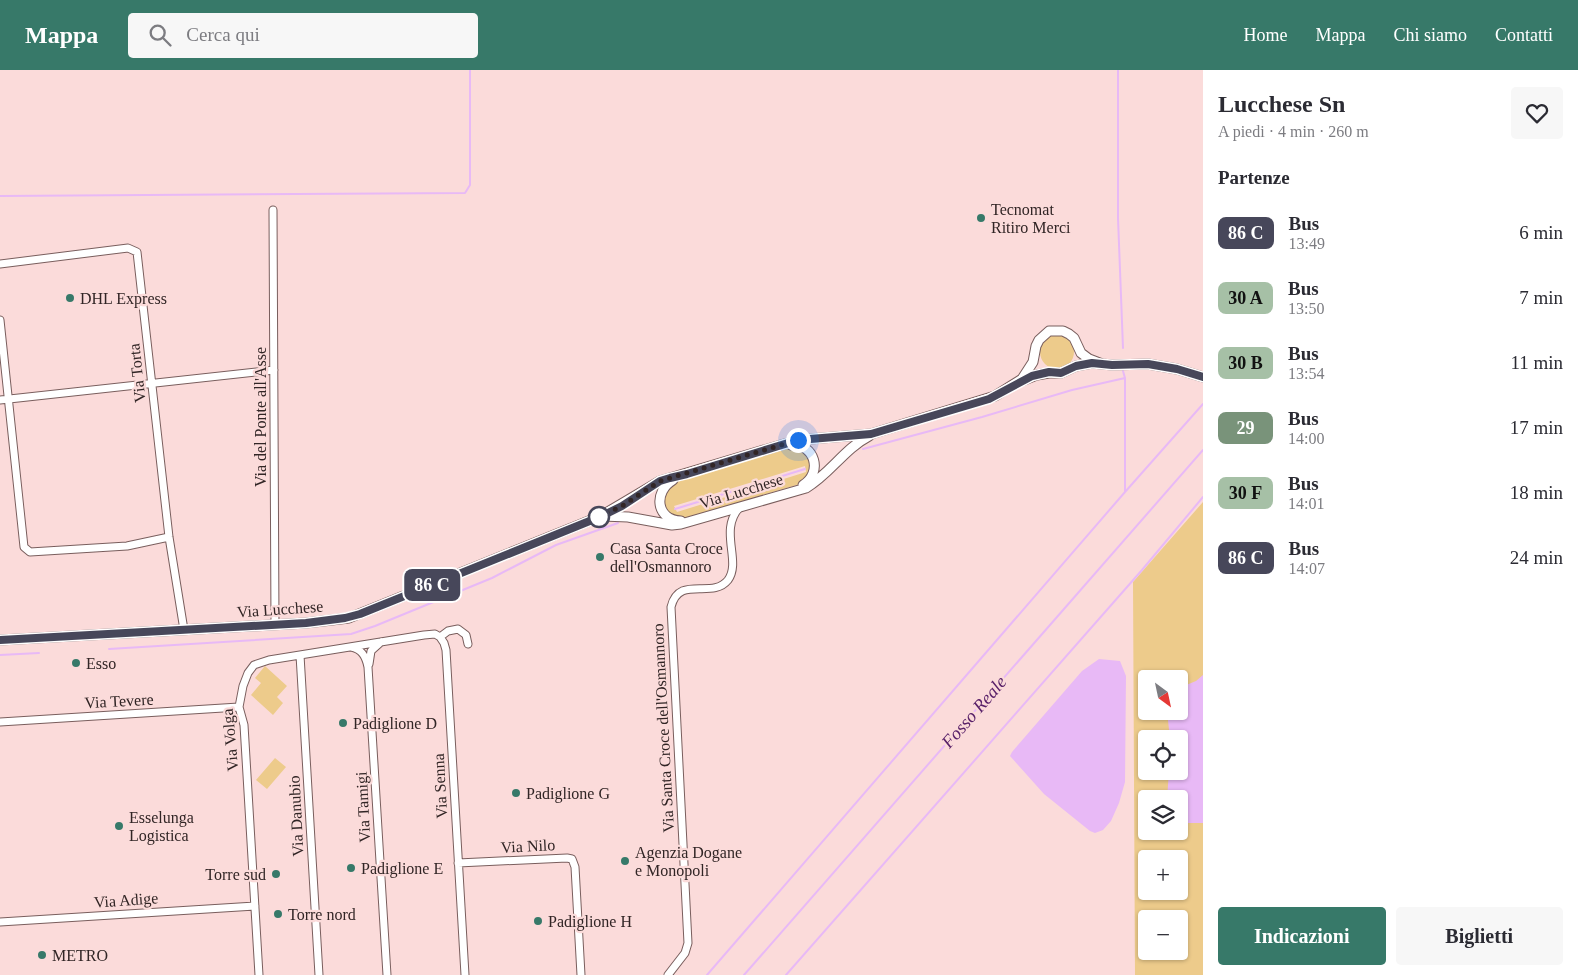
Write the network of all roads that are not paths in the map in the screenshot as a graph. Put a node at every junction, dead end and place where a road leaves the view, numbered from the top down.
1 (273, 210) dead end
2 (0, 264) edge
3 (0, 320) edge
4 (1079, 350) junction
5 (1035, 353) junction
6 (1102, 364) junction
7 (1072, 368) junction
8 (274, 370) junction
9 (1049, 372) junction
10 (1203, 377) edge
11 (152, 383) junction
12 (1016, 384) junction
13 (9, 399) junction
14 (0, 400) edge
15 (871, 434) junction
16 (781, 446) junction
17 (687, 474) junction
18 (791, 491) junction
19 (740, 506) junction
20 (602, 516) junction
21 (706, 517) junction
22 (690, 522) junction
23 (730, 528) junction
24 (169, 537) junction
25 (275, 624) junction
26 (184, 630) junction
27 (440, 637) junction
28 (0, 640) edge
29 (383, 642) junction
30 (468, 644) dead end
31 (349, 647) junction
32 (300, 655) junction
33 (368, 667) junction
34 (239, 707) junction
35 (0, 722) edge
36 (458, 863) junction
37 (254, 906) junction
38 (0, 922) edge
39 (259, 975) edge
40 (319, 975) edge
41 (386, 975) edge
42 (464, 975) edge
43 (581, 975) edge
44 (668, 975) edge

1 - 8 street, Via del Ponte all'Asse
2 - 11 street, Via Torta
3 - 13 street
4 - 5 main road, Via Lucchese
4 - 6 main road, Via Lucchese
4 - 7 main road
5 - 9 main road
5 - 12 main road, Via Lucchese
6 - 7 main road, Via Lucchese
6 - 10 main road, Via Lucchese
7 - 9 main road, Via Lucchese
8 - 11 street
8 - 25 street, Via del Ponte all'Asse
9 - 12 main road, Via Lucchese
11 - 13 street
11 - 24 street, Via Torta
12 - 15 main road, Via Lucchese
13 - 14 street
13 - 24 street
15 - 16 main road, Via Lucchese
15 - 18 main road, Via Lucchese
16 - 17 main road, Via Lucchese
16 - 18 main road
17 - 20 main road, Via Lucchese
17 - 22 main road
18 - 19 main road, Via Lucchese
19 - 21 main road, Via Lucchese
19 - 23 street
20 - 22 main road, Via Lucchese
20 - 25 main road, Via Lucchese
21 - 22 main road, Via Lucchese
21 - 23 street
23 - 44 street, Via Santa Croce dell'Osmannoro
24 - 26 street, Via Torta
25 - 26 main road, Via Lucchese
26 - 28 main road, Via Lucchese
27 - 29 street, Via Volga
27 - 30 street
27 - 36 street, Via Senna
29 - 31 street, Via Volga
29 - 33 street, Via Tamigi
31 - 32 street, Via Volga
31 - 33 street
32 - 34 street, Via Volga
32 - 40 street, Via Danubio
33 - 41 street, Via Tamigi
34 - 35 street, Via Tevere
34 - 37 street, Via Volga
36 - 42 street, Via Senna
36 - 43 street, Via Nilo
37 - 38 street, Via Adige
37 - 39 street, Via Volga

